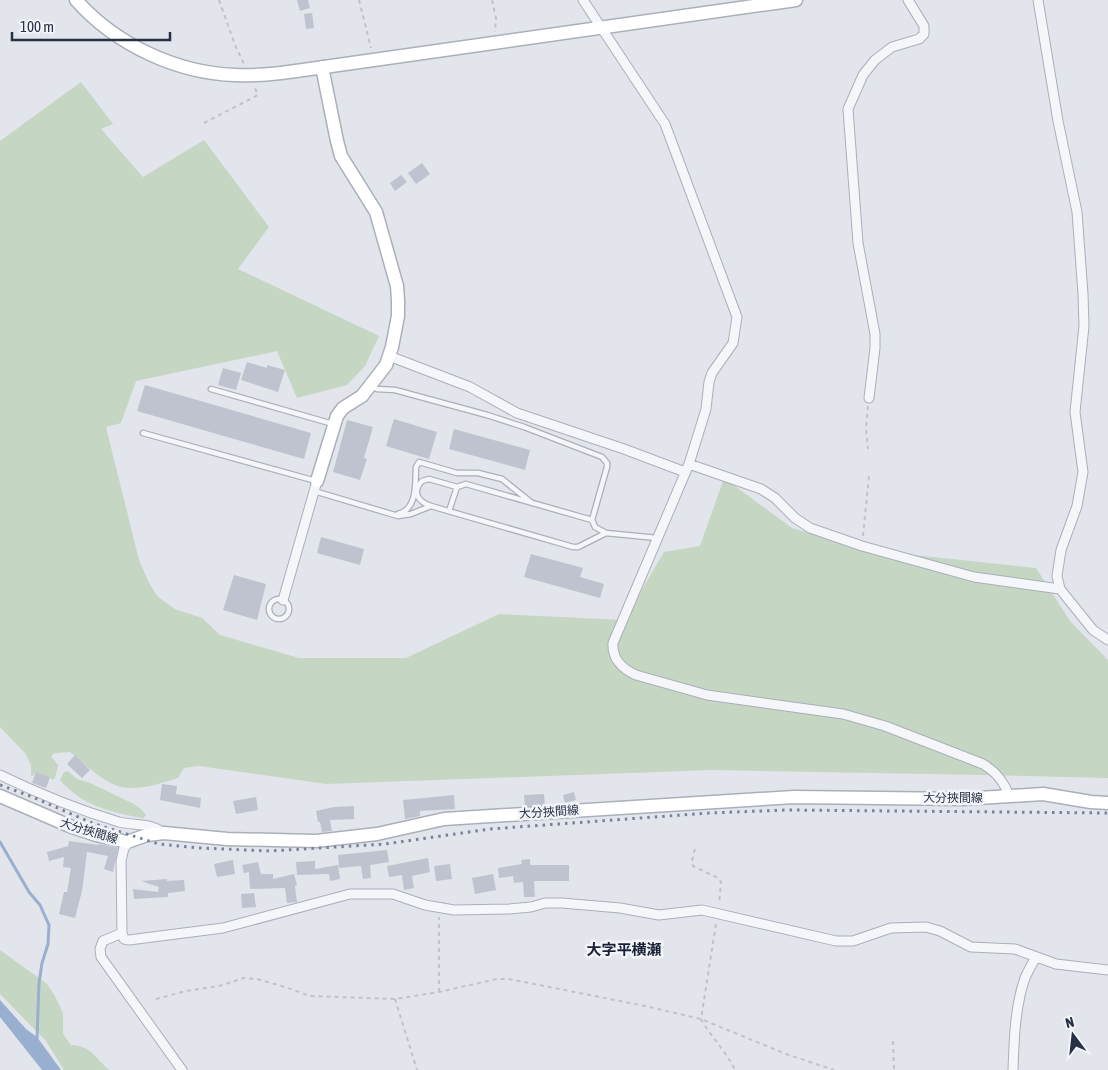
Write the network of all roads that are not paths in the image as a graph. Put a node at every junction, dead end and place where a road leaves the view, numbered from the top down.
1 (76, 0) edge
2 (583, 0) edge
3 (796, 0) edge
4 (908, 0) edge
5 (1038, 0) edge
6 (602, 28) junction
7 (322, 68) junction
8 (390, 356) junction
9 (370, 386) junction
10 (211, 389) dead end
11 (869, 398) road end
12 (334, 424) junction
13 (143, 433) dead end
14 (687, 468) junction
15 (316, 486) junction
16 (456, 487) junction
17 (532, 503) junction
18 (431, 506) junction
19 (449, 511) junction
20 (394, 516) junction
21 (592, 520) junction
22 (606, 533) junction
23 (657, 538) junction
24 (1060, 589) junction
25 (283, 600) junction
26 (1108, 640) edge
27 (0, 775) edge
28 (0, 796) edge
29 (1009, 796) junction
30 (1108, 803) edge
31 (164, 833) junction
32 (130, 841) junction
33 (122, 934) junction
34 (1036, 957) junction
35 (1108, 970) edge
36 (182, 1070) edge
37 (1013, 1070) edge

1 - 7 street
2 - 6 street
3 - 6 street
4 - 11 street
5 - 24 street
6 - 7 street
6 - 14 street
7 - 8 street
8 - 9 street
8 - 14 street
9 - 12 street
9 - 21 lane
10 - 12 lane
12 - 15 street
13 - 15 lane
14 - 23 street
14 - 24 street
15 - 20 lane
15 - 25 street
16 - 17 lane
16 - 18 lane
16 - 19 lane
17 - 20 lane
17 - 21 lane
18 - 19 lane
18 - 20 lane
19 - 22 lane
21 - 22 lane
22 - 23 lane
23 - 29 street
24 - 26 street
25 - 25 lane
27 - 31 street
28 - 32 street, 大分挾間線
29 - 30 street, 大分挾間線
29 - 31 street, 大分挾間線
31 - 32 street, 大分挾間線
32 - 33 street
33 - 34 street
33 - 36 street
34 - 35 street
34 - 37 street

